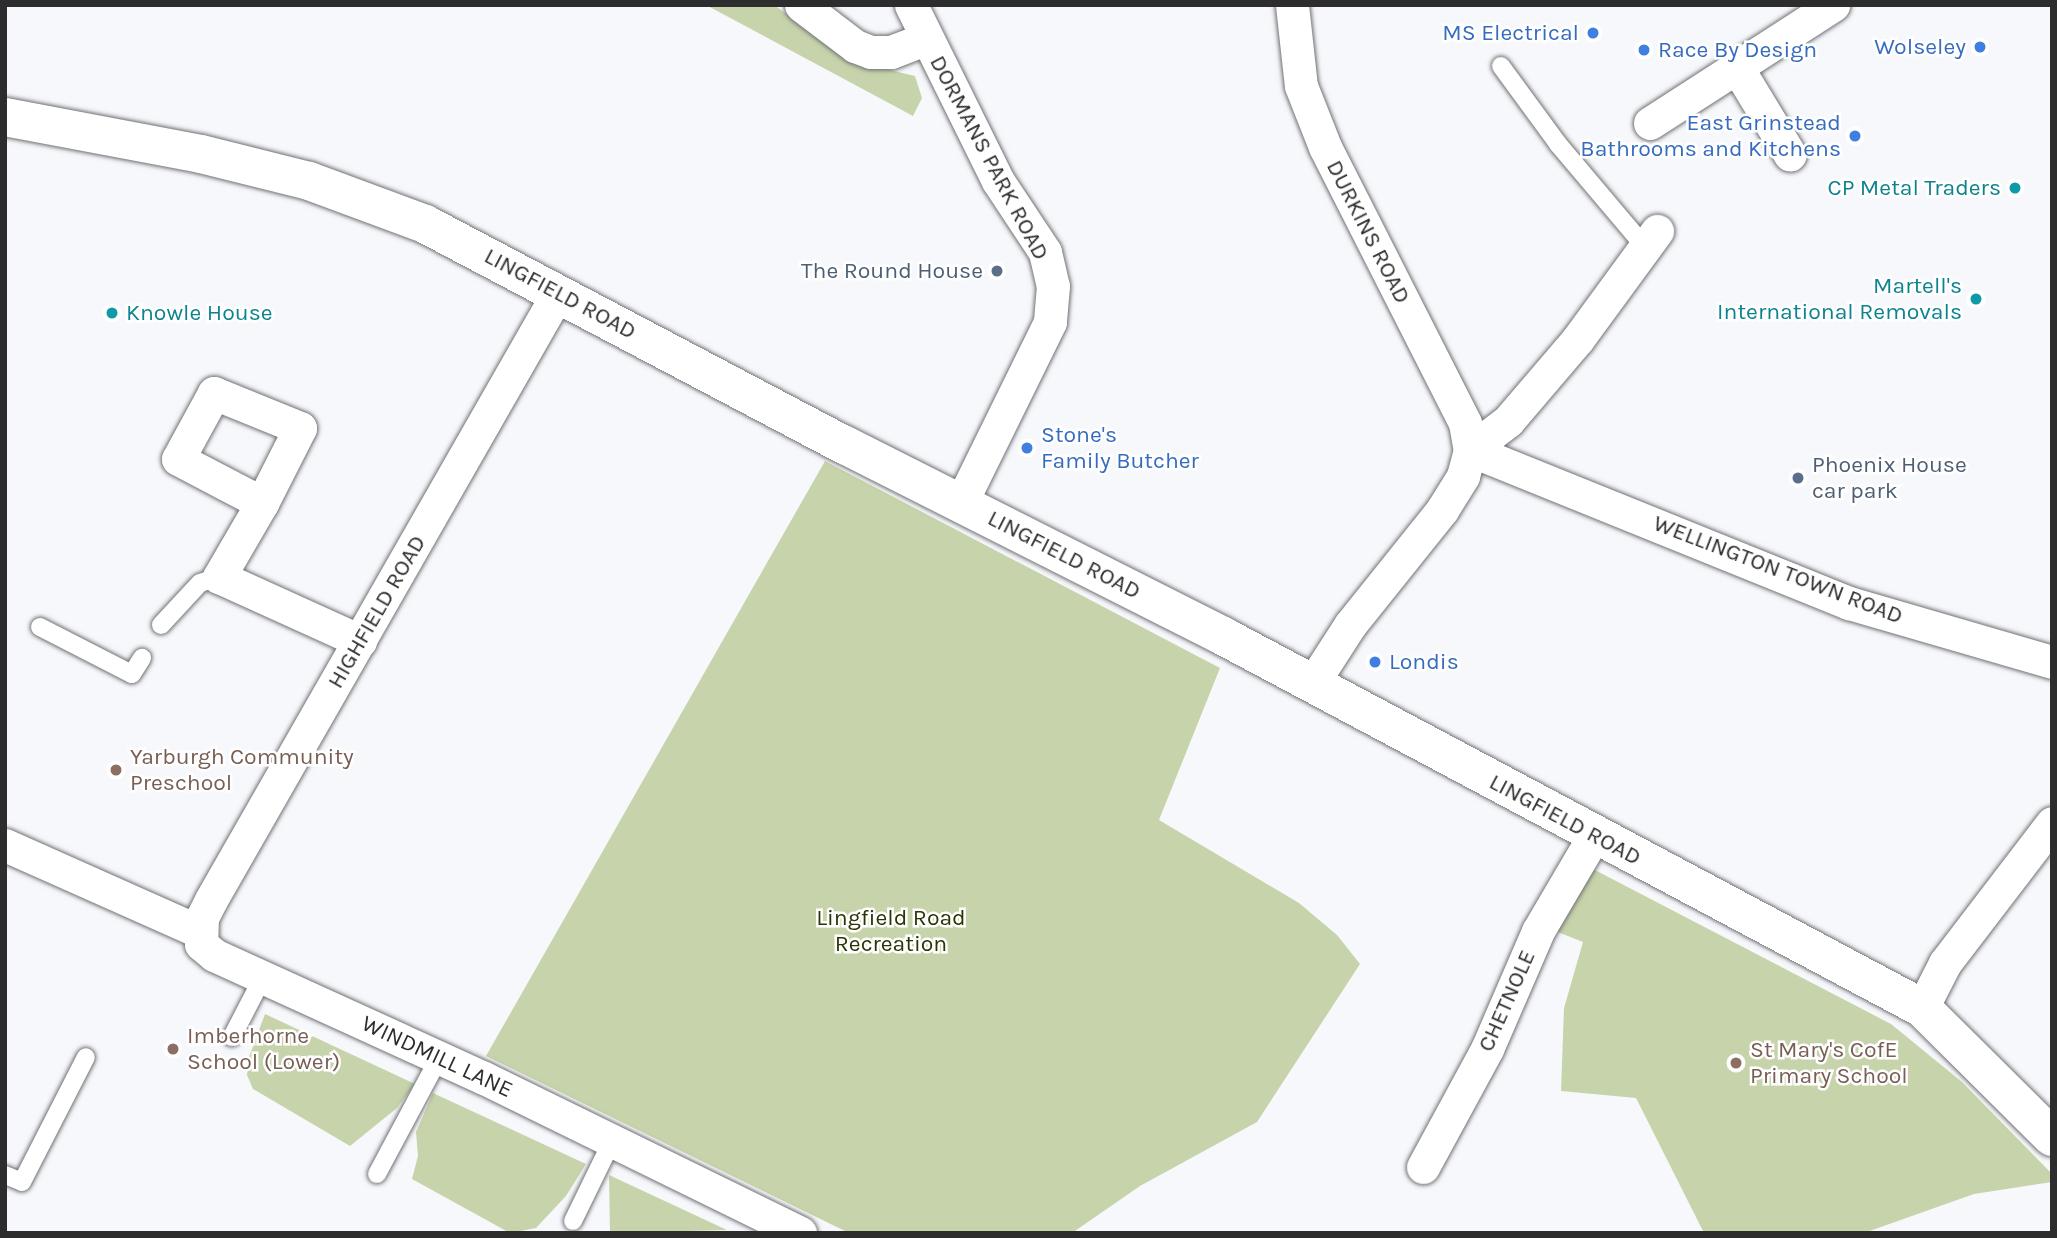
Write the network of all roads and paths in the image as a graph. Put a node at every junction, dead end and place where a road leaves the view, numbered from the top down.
1 (801, 5) edge
2 (911, 5) edge
3 (1292, 5) edge
4 (1833, 5) edge
5 (925, 38) junction
6 (1501, 66) dead end
7 (1738, 69) junction
8 (5, 117) edge
9 (1650, 122) dead end
10 (1790, 155) dead end
11 (1651, 239) joint
12 (558, 293) junction
13 (1471, 450) junction
14 (262, 503) dead end
15 (961, 503) junction
16 (219, 577) junction
17 (161, 625) dead end
18 (40, 627) dead end
19 (360, 641) junction
20 (142, 657) dead end
21 (2052, 662) edge
22 (1312, 684) junction
23 (2052, 823) edge
24 (1594, 836) junction
25 (5, 845) edge
26 (200, 932) junction
27 (263, 977) junction
28 (1922, 1008) junction
29 (232, 1037) dead end
30 (86, 1057) dead end
31 (439, 1058) junction
32 (2052, 1137) edge
33 (612, 1141) junction
34 (1423, 1167) dead end
35 (377, 1174) dead end
36 (5, 1175) edge
37 (573, 1221) dead end
38 (800, 1233) edge

1 - 5 street
2 - 5 street, DORMANS PARK ROAD
3 - 13 street, DURKINS ROAD
4 - 7 street
5 - 15 street, DORMANS PARK ROAD
6 - 11 lane
7 - 9 street
7 - 10 street
8 - 12 street, LINGFIELD ROAD
11 - 13 street
12 - 15 street, LINGFIELD ROAD
12 - 19 street, HIGHFIELD ROAD
13 - 21 street, WELLINGTON TOWN ROAD
13 - 22 street
14 - 16 street
15 - 22 street, LINGFIELD ROAD
16 - 17 lane
16 - 19 street
18 - 20 lane
19 - 26 street, HIGHFIELD ROAD
22 - 24 street, LINGFIELD ROAD
23 - 28 street
24 - 28 street, LINGFIELD ROAD
24 - 34 street, CHETNOLE
25 - 26 street, WINDMILL LANE
26 - 27 street, WINDMILL LANE
27 - 29 lane
27 - 31 street, WINDMILL LANE
28 - 32 street, LINGFIELD ROAD
30 - 36 lane
31 - 33 street, WINDMILL LANE
31 - 35 lane
33 - 37 lane
33 - 38 street, WINDMILL LANE

